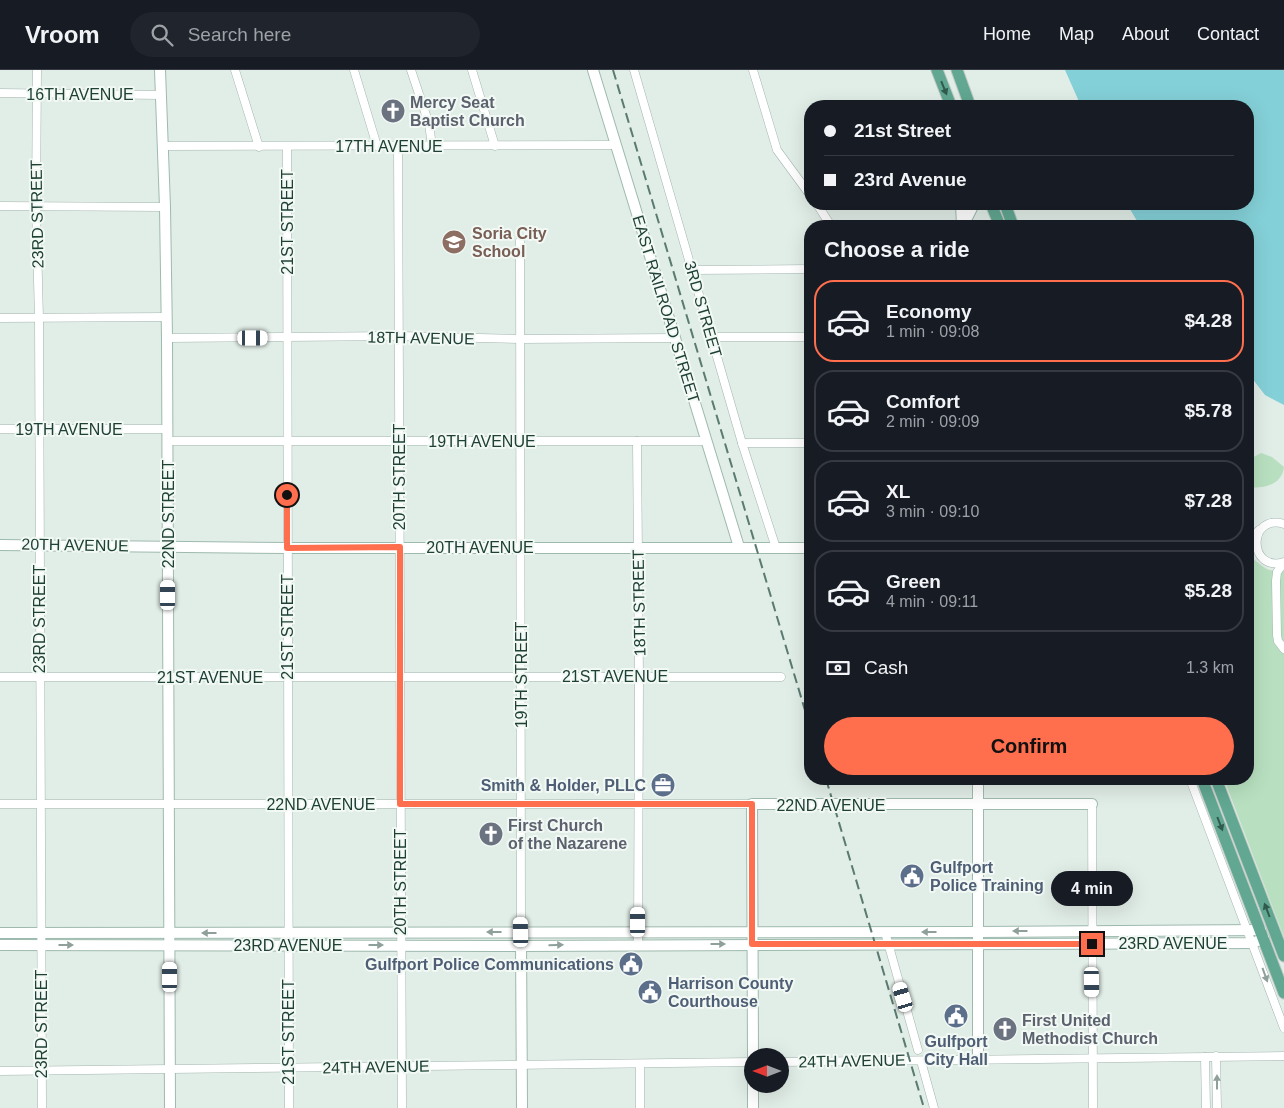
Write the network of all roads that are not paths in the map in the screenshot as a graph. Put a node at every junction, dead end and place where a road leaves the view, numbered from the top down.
1 (37, 70) edge
2 (160, 70) edge
3 (235, 70) edge
4 (354, 70) edge
5 (410, 70) edge
6 (472, 70) edge
7 (593, 70) edge
8 (634, 70) edge
9 (753, 70) edge
10 (937, 70) edge
11 (957, 70) edge
12 (0, 93) edge
13 (37, 93) junction
14 (160, 95) junction
15 (949, 100) edge
16 (968, 100) edge
17 (616, 145) junction
18 (163, 146) junction
19 (377, 146) junction
20 (398, 146) junction
21 (432, 146) junction
22 (495, 146) junction
23 (259, 147) junction
24 (286, 147) junction
25 (804, 187) edge
26 (0, 206) edge
27 (36, 206) junction
28 (165, 207) junction
29 (520, 241) dead end
30 (804, 269) edge
31 (692, 270) junction
32 (0, 318) edge
33 (39, 318) junction
34 (166, 318) junction
35 (399, 336) junction
36 (804, 337) edge
37 (167, 338) junction
38 (287, 338) junction
39 (675, 338) junction
40 (711, 338) junction
41 (520, 339) junction
42 (38, 428) junction
43 (0, 429) edge
44 (168, 429) junction
45 (168, 441) junction
46 (399, 441) junction
47 (520, 441) junction
48 (637, 441) junction
49 (705, 441) junction
50 (287, 442) junction
51 (742, 443) junction
52 (804, 443) edge
53 (1283, 523) edge
54 (1261, 529) junction
55 (1254, 534) edge
56 (39, 544) junction
57 (0, 545) edge
58 (168, 547) junction
59 (400, 547) junction
60 (520, 547) junction
61 (638, 547) junction
62 (739, 547) junction
63 (287, 548) junction
64 (776, 548) junction
65 (804, 548) edge
66 (1254, 553) edge
67 (1263, 558) junction
68 (1284, 563) edge
69 (1276, 581) junction
70 (1284, 649) edge
71 (288, 676) junction
72 (400, 676) junction
73 (521, 676) junction
74 (639, 676) junction
75 (0, 677) edge
76 (39, 677) junction
77 (168, 677) junction
78 (781, 677) dead end
79 (978, 785) edge
80 (1192, 785) edge
81 (1204, 785) edge
82 (1218, 785) edge
83 (0, 804) edge
84 (40, 804) junction
85 (169, 804) junction
86 (287, 804) junction
87 (400, 804) junction
88 (521, 804) junction
89 (639, 804) junction
90 (752, 804) junction
91 (978, 804) junction
92 (1092, 804) joint
93 (1248, 930) junction
94 (1055, 931) junction
95 (1092, 931) junction
96 (0, 932) edge
97 (41, 932) junction
98 (169, 932) junction
99 (287, 932) junction
100 (400, 932) junction
101 (521, 932) junction
102 (638, 932) junction
103 (752, 932) junction
104 (885, 932) junction
105 (978, 932) junction
106 (1259, 937) junction
107 (638, 944) junction
108 (752, 944) junction
109 (978, 944) junction
110 (1049, 944) junction
111 (1092, 944) junction
112 (0, 945) edge
113 (41, 945) junction
114 (169, 945) junction
115 (287, 945) junction
116 (400, 945) junction
117 (887, 945) junction
118 (521, 946) junction
119 (1284, 956) edge
120 (1284, 993) edge
121 (1284, 1028) edge
122 (752, 1048) edge
123 (918, 1050) dead end
124 (1205, 1056) junction
125 (1216, 1056) junction
126 (1284, 1056) edge
127 (1093, 1058) junction
128 (978, 1059) junction
129 (921, 1061) junction
130 (744, 1062) edge
131 (789, 1062) edge
132 (640, 1064) junction
133 (522, 1065) junction
134 (401, 1066) junction
135 (288, 1068) junction
136 (170, 1069) junction
137 (42, 1070) junction
138 (0, 1071) edge
139 (753, 1093) edge
140 (42, 1108) edge
141 (170, 1108) edge
142 (289, 1108) edge
143 (402, 1108) edge
144 (522, 1108) edge
145 (640, 1108) edge
146 (753, 1108) edge
147 (934, 1108) edge
148 (1093, 1108) edge
149 (1206, 1108) edge
150 (1216, 1108) edge

1 - 13 street, 23RD STREET
2 - 14 street, 22ND STREET
3 - 23 street
4 - 19 street
5 - 21 street
6 - 22 street
7 - 17 street, EAST RAILROAD STREET
8 - 31 street, 3RD STREET
9 - 25 street
10 -> 15 main road
11 - 16 main road
12 - 13 street, 16TH AVENUE
13 - 14 street, 16TH AVENUE
13 - 27 street, 23RD STREET
14 - 18 street, 22ND STREET
17 - 22 street, 17TH AVENUE
17 - 39 street, EAST RAILROAD STREET
18 - 23 street, 17TH AVENUE
18 - 28 street, 22ND STREET
19 - 20 street, 17TH AVENUE
19 - 24 street, 17TH AVENUE
20 - 21 street, 17TH AVENUE
20 - 35 street, 20TH STREET
21 - 22 street, 17TH AVENUE
23 - 24 street, 17TH AVENUE
24 - 38 street, 21ST STREET
26 - 27 street
27 - 28 street
27 - 33 street, 23RD STREET
28 - 34 street, 22ND STREET
29 - 41 street, 19TH STREET
30 - 31 street
31 - 40 street, 3RD STREET
32 - 33 street
33 - 34 street
33 - 42 street, 23RD STREET
34 - 37 street, 22ND STREET
35 - 38 street, 18TH AVENUE
35 - 41 street, 18TH AVENUE
35 - 46 street, 20TH STREET
36 - 40 street
37 - 38 street, 18TH AVENUE
37 - 44 street, 22ND STREET
38 - 50 street, 21ST STREET
39 - 41 street, 18TH AVENUE
39 - 49 street, EAST RAILROAD STREET
40 - 51 street, 3RD STREET
41 - 47 street, 19TH STREET
42 - 43 street, 19TH AVENUE
42 - 44 street, 19TH AVENUE
42 - 56 street, 23RD STREET
44 - 45 street, 22ND STREET
45 - 50 street, 19TH AVENUE
45 - 58 street, 22ND STREET
46 - 47 street, 19TH AVENUE
46 - 50 street, 19TH AVENUE
46 - 59 street, 20TH STREET
47 - 48 street, 19TH AVENUE
47 - 60 street, 19TH STREET
48 - 49 street, 19TH AVENUE
48 - 61 street, 18TH STREET
49 - 62 street, EAST RAILROAD STREET
50 - 63 street, 21ST STREET
51 - 52 street
51 - 64 street, 3RD STREET
53 - 54 street
54 - 55 street
54 - 67 street
56 - 57 street, 20TH AVENUE
56 - 58 street, 20TH AVENUE
56 - 76 street, 23RD STREET
58 - 63 street, 20TH AVENUE
58 - 77 street, 22ND STREET
59 - 60 street, 20TH AVENUE
59 - 63 street, 20TH AVENUE
59 - 72 street, 20TH STREET
60 - 61 street, 20TH AVENUE
60 - 73 street, 19TH STREET
61 - 62 street, 20TH AVENUE
61 - 74 street, 18TH STREET
62 - 64 street, 20TH AVENUE
63 - 71 street, 21ST STREET
64 - 65 street, 20TH AVENUE
66 - 67 street
67 - 68 street
67 - 69 street
68 - 69 street
69 - 70 street
71 - 72 street, 21ST AVENUE
71 - 77 street, 21ST AVENUE
71 - 86 street, 21ST STREET
72 - 73 street, 21ST AVENUE
72 - 87 street, 20TH STREET
73 - 74 street, 21ST AVENUE
73 - 88 street, 19TH STREET
74 - 78 street, 21ST AVENUE
74 - 89 street, 18TH STREET
75 - 76 street, 21ST AVENUE
76 - 77 street, 21ST AVENUE
76 - 84 street, 23RD STREET
77 - 85 street, 22ND STREET
79 - 91 street
80 - 93 street
81 -> 106 main road
119 -> 82 main road
83 - 84 street, 22ND AVENUE
84 - 85 street, 22ND AVENUE
84 - 97 street, 23RD STREET
85 - 86 street, 22ND AVENUE
85 - 98 street, 22ND STREET
86 - 87 street, 22ND AVENUE
86 - 99 street, 21ST STREET
87 - 88 street, 22ND AVENUE
87 - 100 street, 20TH STREET
88 - 89 street, 22ND AVENUE
88 - 101 street, 19TH STREET
89 - 90 street, 22ND AVENUE
89 - 102 street, 18TH STREET
90 - 91 street, 22ND AVENUE
90 - 103 street
91 - 92 street, 22ND AVENUE
91 - 105 street
92 - 95 street
93 - 95 street, 23RD AVENUE
93 - 106 street, 23RD AVENUE
94 - 95 street, 23RD AVENUE
94 -> 105 street, 23RD AVENUE
94 - 110 street
95 - 111 street
96 - 97 street, 23RD AVENUE
97 - 98 street, 23RD AVENUE
97 - 113 street, 23RD STREET
99 -> 98 street, 23RD AVENUE
98 - 114 street, 22ND STREET
99 - 100 street, 23RD AVENUE
99 - 115 street, 21ST STREET
101 -> 100 street, 23RD AVENUE
100 - 116 street, 20TH STREET
101 - 102 street, 23RD AVENUE
101 - 118 street, 19TH STREET
102 - 103 street, 23RD AVENUE
102 - 107 street, 18TH STREET
103 - 104 street, 23RD AVENUE
103 - 108 street
105 -> 104 street, 23RD AVENUE
104 - 117 street
105 - 109 street
106 - 111 street, 23RD AVENUE
106 - 120 main road
106 -> 121 street
107 -> 108 street, 23RD AVENUE
118 -> 107 street, 23RD AVENUE
108 - 117 street, 23RD AVENUE
108 - 122 street
109 - 110 street, 23RD AVENUE
109 - 117 street, 23RD AVENUE
109 - 128 street
110 - 111 street, 23RD AVENUE
111 - 127 street
112 - 113 street, 23RD AVENUE
113 -> 114 street, 23RD AVENUE
113 - 137 street, 23RD STREET
114 - 115 street, 23RD AVENUE
114 - 136 street, 22ND STREET
115 -> 116 street, 23RD AVENUE
115 - 135 street, 21ST STREET
116 - 118 street, 23RD AVENUE
116 - 134 street, 20TH STREET
117 - 123 street
118 - 133 street, 19TH STREET
124 - 125 street, 24TH AVENUE
124 - 127 street, 24TH AVENUE
124 - 149 street
125 - 126 street, 24TH AVENUE
150 -> 125 street
127 - 128 street, 24TH AVENUE
127 - 148 street
128 - 129 street, 24TH AVENUE
129 - 131 street, 24TH AVENUE
129 - 147 street
130 - 132 street, 24TH AVENUE
132 - 133 street, 24TH AVENUE
132 - 145 street
133 - 134 street, 24TH AVENUE
133 - 144 street, 19TH STREET
134 - 135 street, 24TH AVENUE
134 - 143 street, 20TH STREET
135 - 136 street, 24TH AVENUE
135 - 142 street, 21ST STREET
136 - 137 street, 24TH AVENUE
136 - 141 street, 22ND STREET
137 - 138 street, 24TH AVENUE
137 - 140 street, 23RD STREET
139 - 146 street

